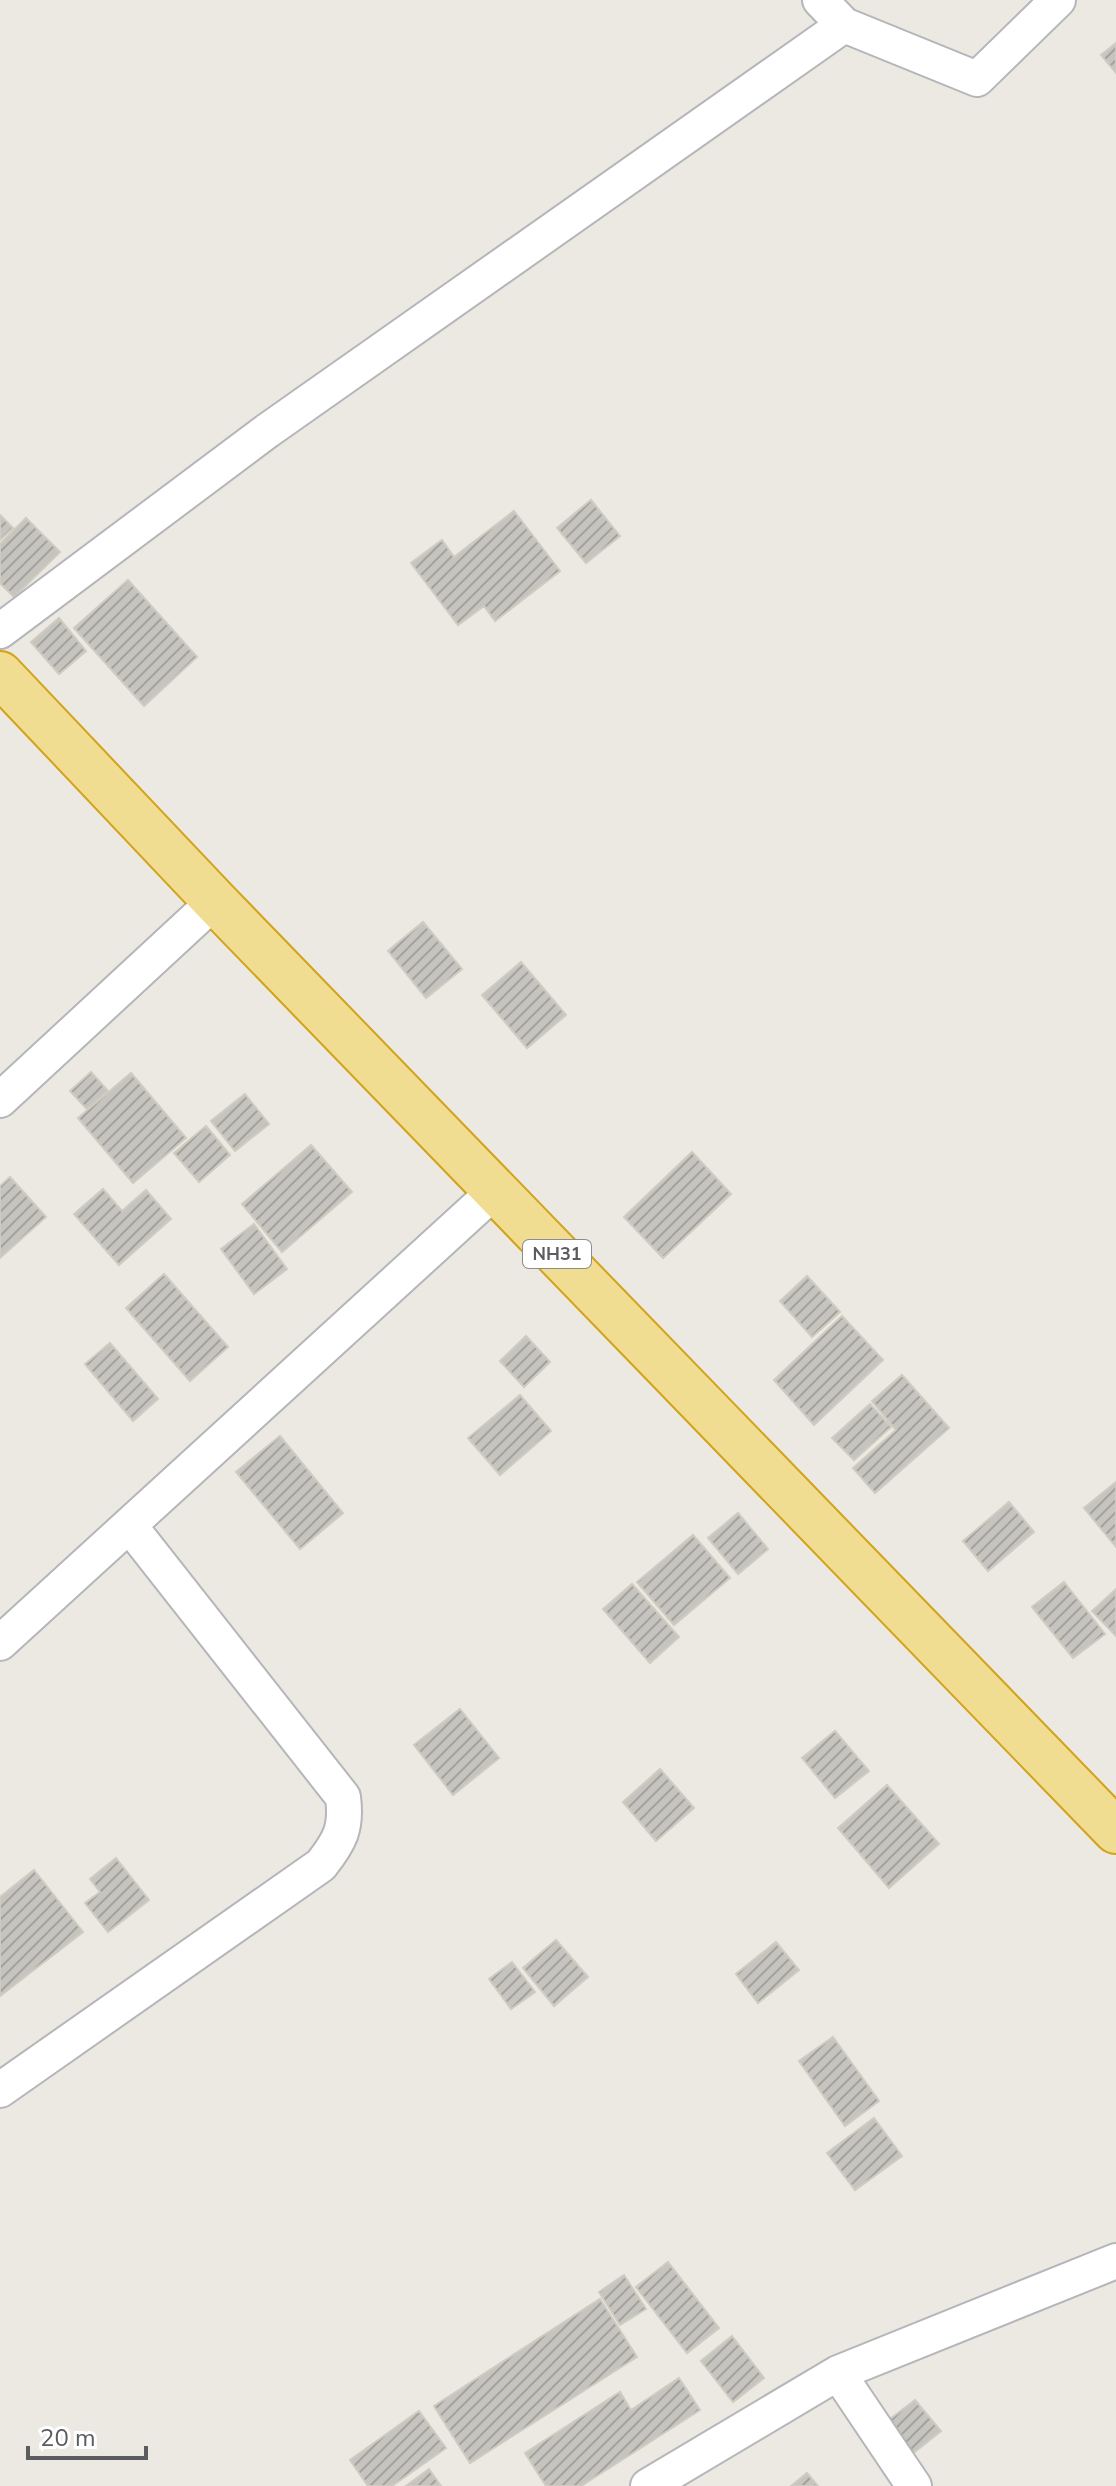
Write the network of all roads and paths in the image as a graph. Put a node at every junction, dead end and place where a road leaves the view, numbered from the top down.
1 (820, 0) edge
2 (1058, 0) edge
3 (844, 25) junction
4 (0, 631) edge
5 (0, 674) edge
6 (215, 901) junction
7 (0, 1100) edge
8 (496, 1190) junction
9 (129, 1525) junction
10 (0, 1643) edge
11 (1116, 1831) edge
12 (0, 2090) edge
13 (1116, 2261) edge
14 (838, 2373) junction
15 (648, 2486) edge
16 (914, 2486) edge

1 - 3 street
2 - 3 street
3 - 4 street
5 - 6 highway, NH31
6 - 7 street
6 - 8 highway, NH31
8 - 9 street
8 - 11 highway, NH31
9 - 10 street
9 - 12 street
13 - 14 street
14 - 15 street
14 - 16 street

